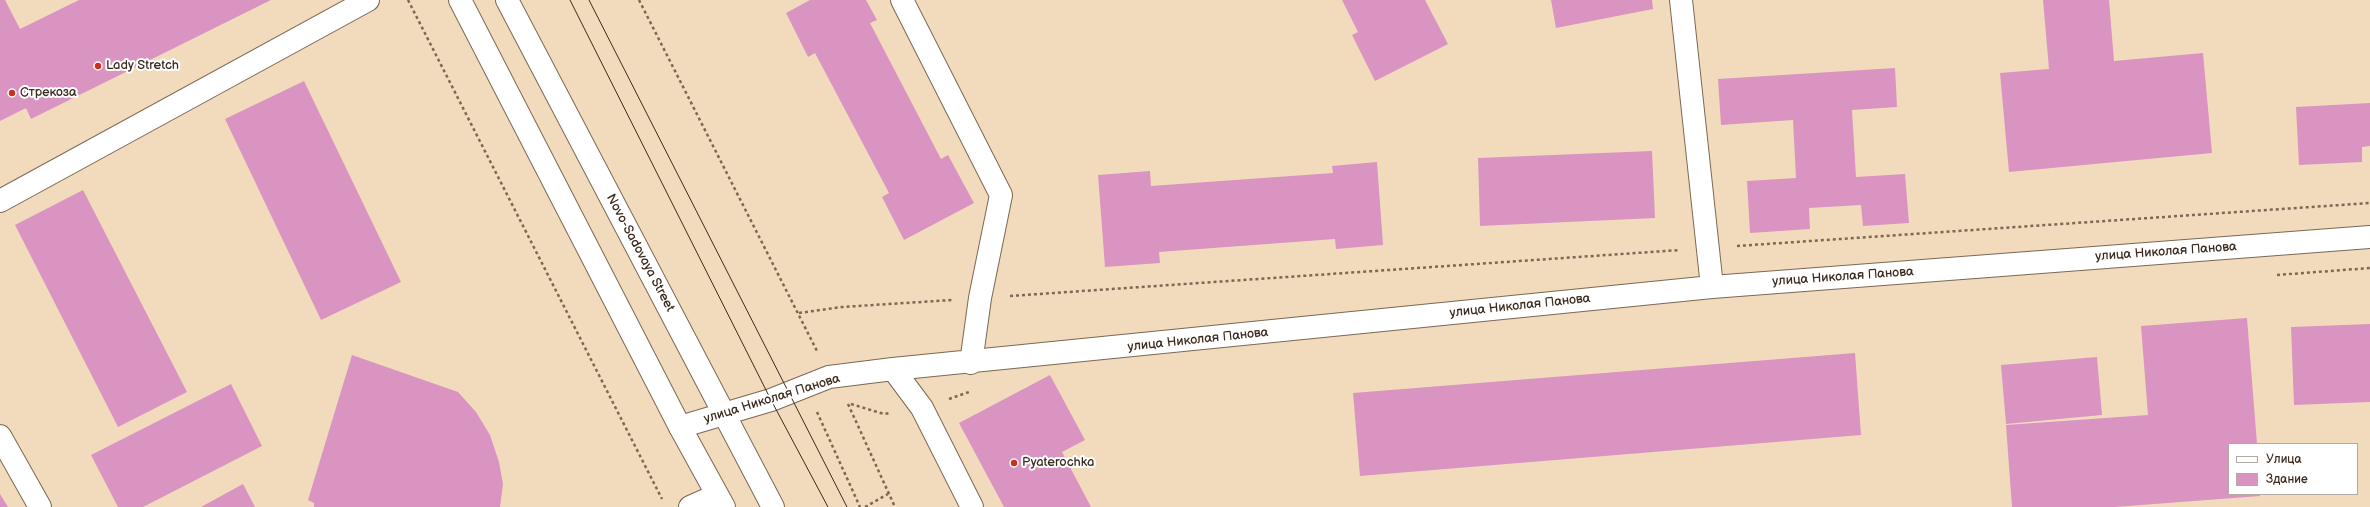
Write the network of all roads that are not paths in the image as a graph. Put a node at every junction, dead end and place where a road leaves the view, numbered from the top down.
1 (368, 0) edge
2 (460, 0) edge
3 (507, 0) edge
4 (902, 0) edge
5 (1681, 0) edge
6 (2, 200) edge
7 (2370, 237) edge
8 (1712, 287) junction
9 (971, 363) junction
10 (893, 369) junction
11 (724, 414) junction
12 (680, 427) junction
13 (0, 436) edge
14 (720, 501) edge
15 (40, 507) edge
16 (690, 507) edge
17 (773, 507) edge
18 (972, 507) edge

1 - 6 street
2 - 12 street
3 - 11 street, Novo-Sadovaya Street
4 - 9 street
5 - 8 street
7 - 8 street, улица Николая Панова
8 - 9 street, улица Николая Панова
9 - 10 street, улица Николая Панова
10 - 11 street, улица Николая Панова
10 - 18 street
11 - 12 street, улица Николая Панова
11 - 17 street, Novo-Sadovaya Street
12 - 14 street
13 - 15 street
14 - 16 street

